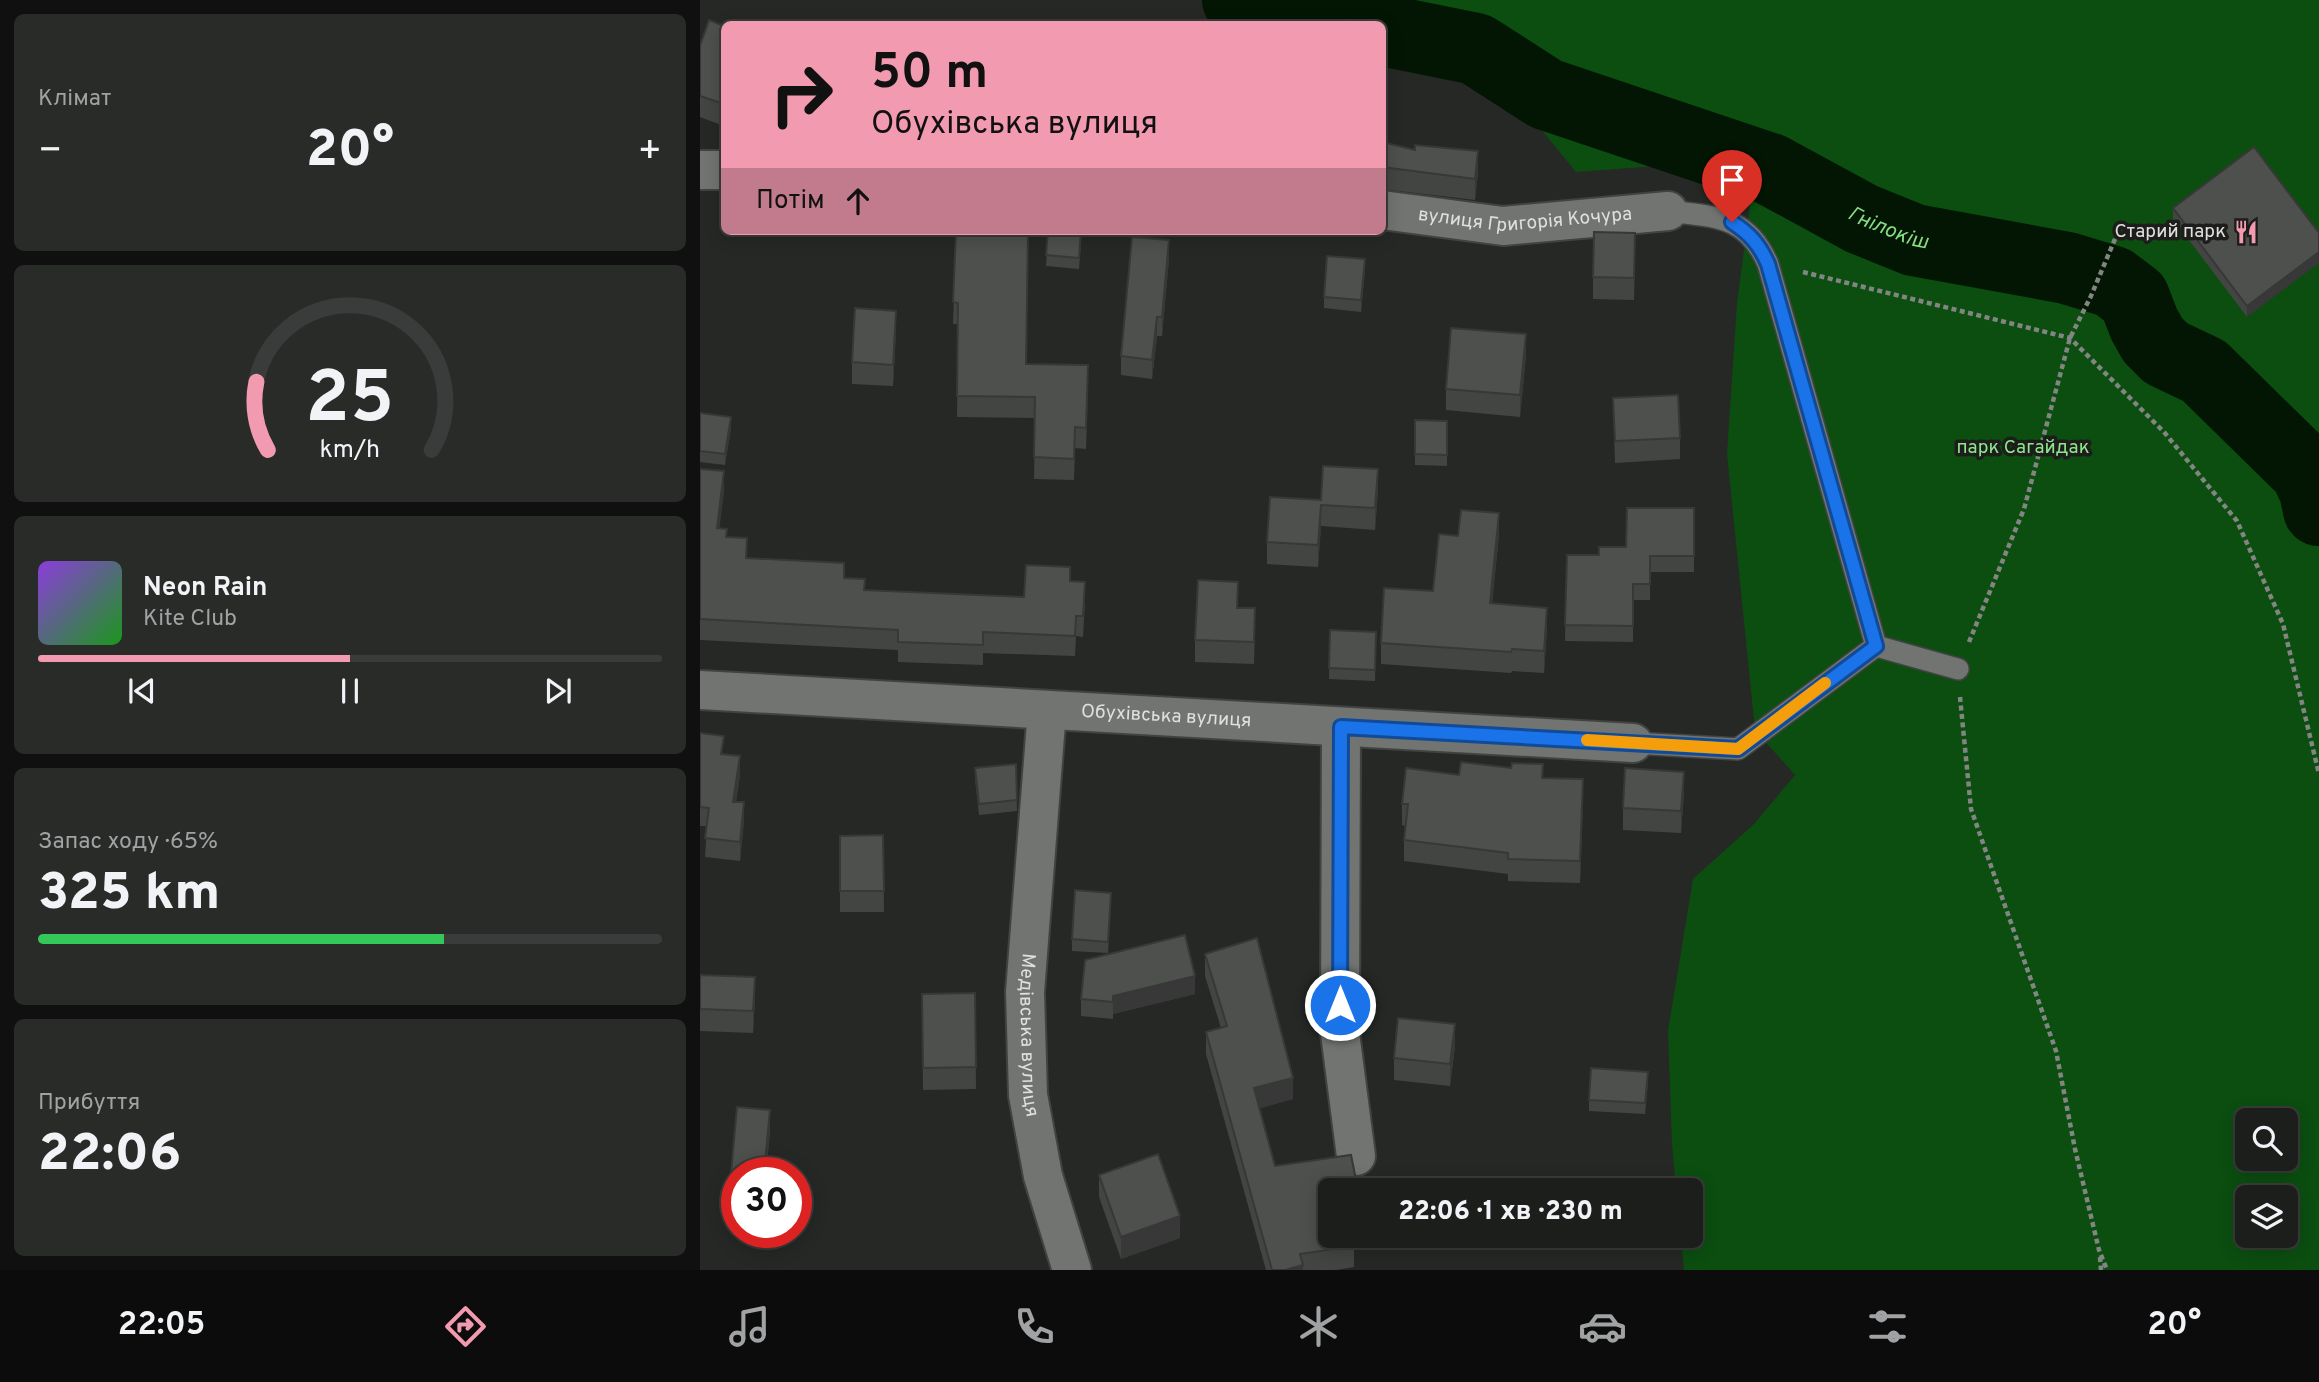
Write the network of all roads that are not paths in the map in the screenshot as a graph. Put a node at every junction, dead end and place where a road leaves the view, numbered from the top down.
1 (700, 170) edge
2 (721, 170) edge
3 (1386, 211) edge
4 (1668, 211) joint
5 (1876, 646) junction
6 (1958, 669) road end
7 (700, 690) edge
8 (1048, 710) junction
9 (1341, 727) junction
10 (1633, 743) joint
11 (1356, 1156) dead end
12 (1072, 1270) edge

1 - 2 street
3 - 4 street, вулиця Григорія Кочура
4 - 5 lane
5 - 6 lane
5 - 10 lane
7 - 8 street, Обухівська вулиця
8 - 9 street, Обухівська вулиця
8 - 12 street, Медівська вулиця
9 - 10 street, Обухівська вулиця
9 - 11 street

